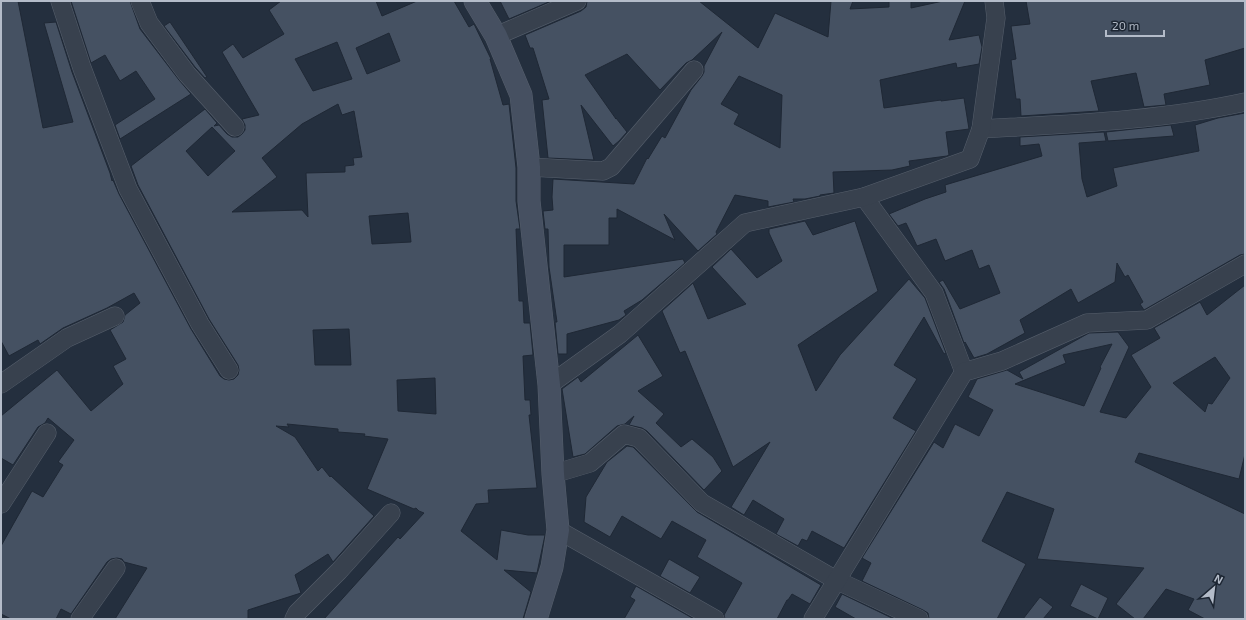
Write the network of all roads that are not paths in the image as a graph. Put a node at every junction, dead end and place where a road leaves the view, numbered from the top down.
1 (60, 1) edge
2 (140, 1) edge
3 (475, 1) edge
4 (577, 1) edge
5 (994, 1) edge
6 (496, 36) junction
7 (694, 70) dead end
8 (1245, 102) edge
9 (235, 127) dead end
10 (981, 129) junction
11 (529, 167) junction
12 (864, 197) junction
13 (1245, 264) edge
14 (115, 316) dead end
15 (229, 370) dead end
16 (964, 372) junction
17 (1, 384) edge
18 (549, 385) junction
19 (47, 433) dead end
20 (553, 474) junction
21 (1, 504) edge
22 (391, 513) dead end
23 (558, 530) junction
24 (116, 568) dead end
25 (836, 580) junction
26 (80, 619) edge
27 (294, 619) edge
28 (536, 619) edge
29 (715, 619) edge
30 (813, 619) edge
31 (919, 619) edge

1 - 15 street
2 - 9 street
3 - 6 street
4 - 6 street
5 - 10 street
6 - 11 street
7 - 11 street
8 - 10 street
10 - 12 street
11 - 18 street
12 - 16 street
12 - 18 street
13 - 16 street
14 - 17 street
16 - 25 street
18 - 20 street
19 - 21 street
20 - 23 street
20 - 25 street
22 - 27 street
23 - 28 street
23 - 29 street
24 - 26 street
25 - 30 street
25 - 31 street

